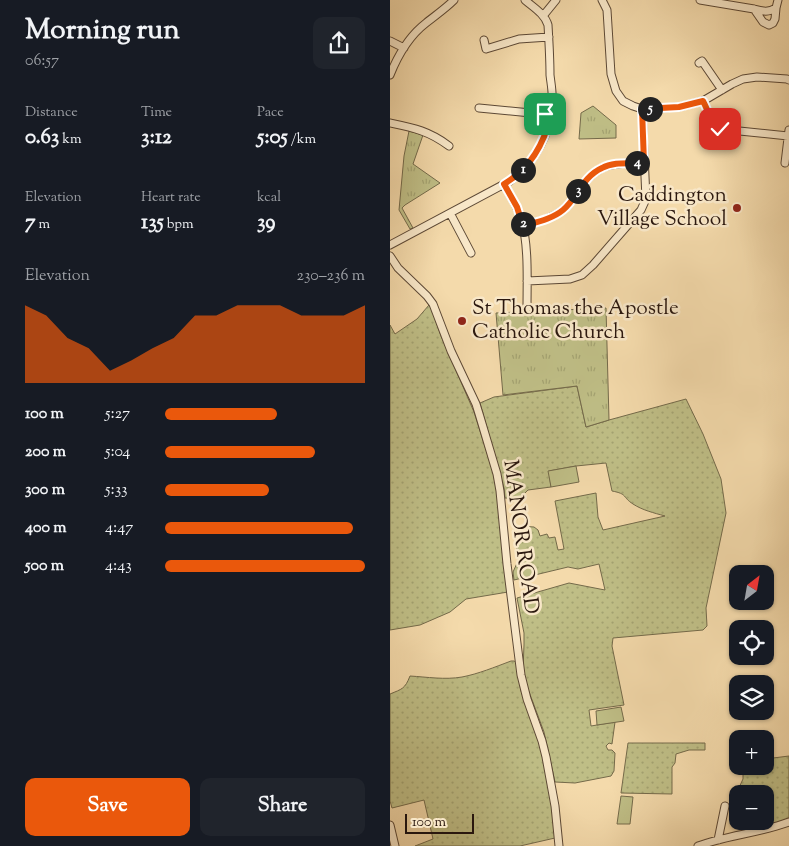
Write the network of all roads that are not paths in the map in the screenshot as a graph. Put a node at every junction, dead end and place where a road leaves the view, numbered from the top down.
1 (454, 0) edge
2 (525, 0) edge
3 (556, 0) edge
4 (602, 0) edge
5 (700, 0) edge
6 (778, 0) edge
7 (776, 8) junction
8 (754, 9) junction
9 (543, 16) junction
10 (549, 37) junction
11 (390, 40) edge
12 (484, 40) dead end
13 (404, 48) junction
14 (702, 61) dead end
15 (390, 75) edge
16 (789, 80) edge
17 (722, 90) junction
18 (703, 101) junction
19 (478, 108) dead end
20 (642, 109) junction
21 (551, 115) junction
22 (390, 123) edge
23 (789, 133) edge
24 (449, 146) dead end
25 (644, 163) junction
26 (785, 163) dead end
27 (504, 184) junction
28 (450, 213) junction
29 (523, 226) junction
30 (390, 245) edge
31 (471, 254) dead end
32 (390, 256) edge
33 (527, 281) junction
34 (527, 308) dead end
35 (724, 806) dead end
36 (789, 822) edge
37 (390, 825) edge
38 (718, 840) junction
39 (395, 846) edge
40 (559, 846) edge
41 (698, 846) edge

1 - 13 street
2 - 9 street
3 - 9 street
4 - 20 street
5 - 8 street
6 - 7 street
7 - 8 street
7 - 8 street
9 - 10 street
10 - 12 street
10 - 21 street
11 - 13 street
13 - 15 street
14 - 17 street
16 - 17 street
17 - 18 street
18 - 20 street
18 - 23 street
19 - 21 street
20 - 25 street
21 - 27 street
22 - 24 street
23 - 26 street
25 - 29 street
25 - 33 street
27 - 28 street
27 - 29 street
28 - 30 street
28 - 31 street
29 - 33 street
32 - 40 street, MANOR ROAD
33 - 34 street
35 - 38 street
36 - 38 street
37 - 39 street
38 - 41 street

